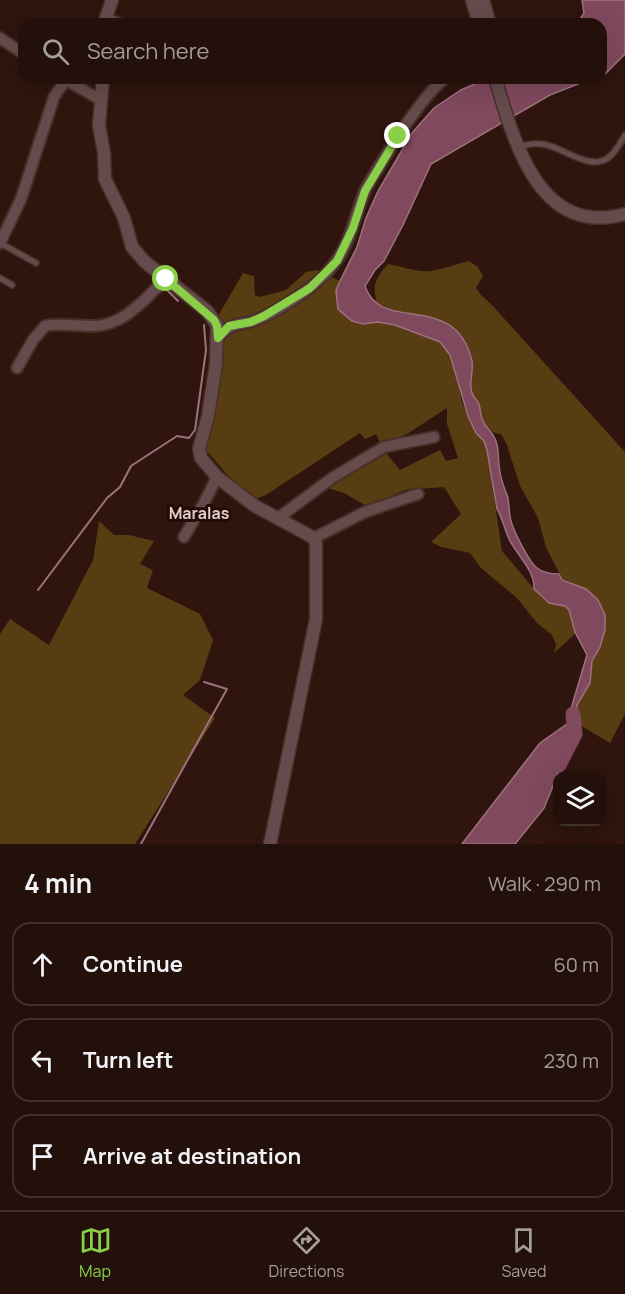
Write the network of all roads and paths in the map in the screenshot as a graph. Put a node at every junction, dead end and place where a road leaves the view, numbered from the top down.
1 (112, 0) edge
2 (472, 0) edge
3 (483, 0) edge
4 (106, 18) edge
5 (477, 18) edge
6 (488, 18) edge
7 (0, 38) edge
8 (18, 50) edge
9 (61, 84) edge
10 (73, 84) edge
11 (102, 84) edge
12 (440, 84) edge
13 (497, 84) edge
14 (101, 100) junction
15 (625, 135) edge
16 (515, 143) junction
17 (625, 214) edge
18 (0, 243) edge
19 (36, 263) dead end
20 (0, 279) edge
21 (166, 279) junction
22 (12, 285) dead end
23 (218, 338) junction
24 (17, 368) dead end
25 (434, 437) dead end
26 (217, 477) junction
27 (418, 494) dead end
28 (278, 518) junction
29 (184, 537) dead end
30 (314, 538) junction
31 (270, 844) edge

1 - 4 street
2 - 5 street
3 - 6 street
7 - 8 street
9 - 18 street
10 - 14 street
11 - 14 street
12 - 23 street
13 - 16 street
14 - 21 street
15 - 16 lane
16 - 17 street
18 - 19 lane
20 - 22 lane
21 - 23 street
21 - 24 street
23 - 26 street
25 - 28 street
26 - 28 street
26 - 29 street
27 - 30 street
28 - 30 street
30 - 31 street

